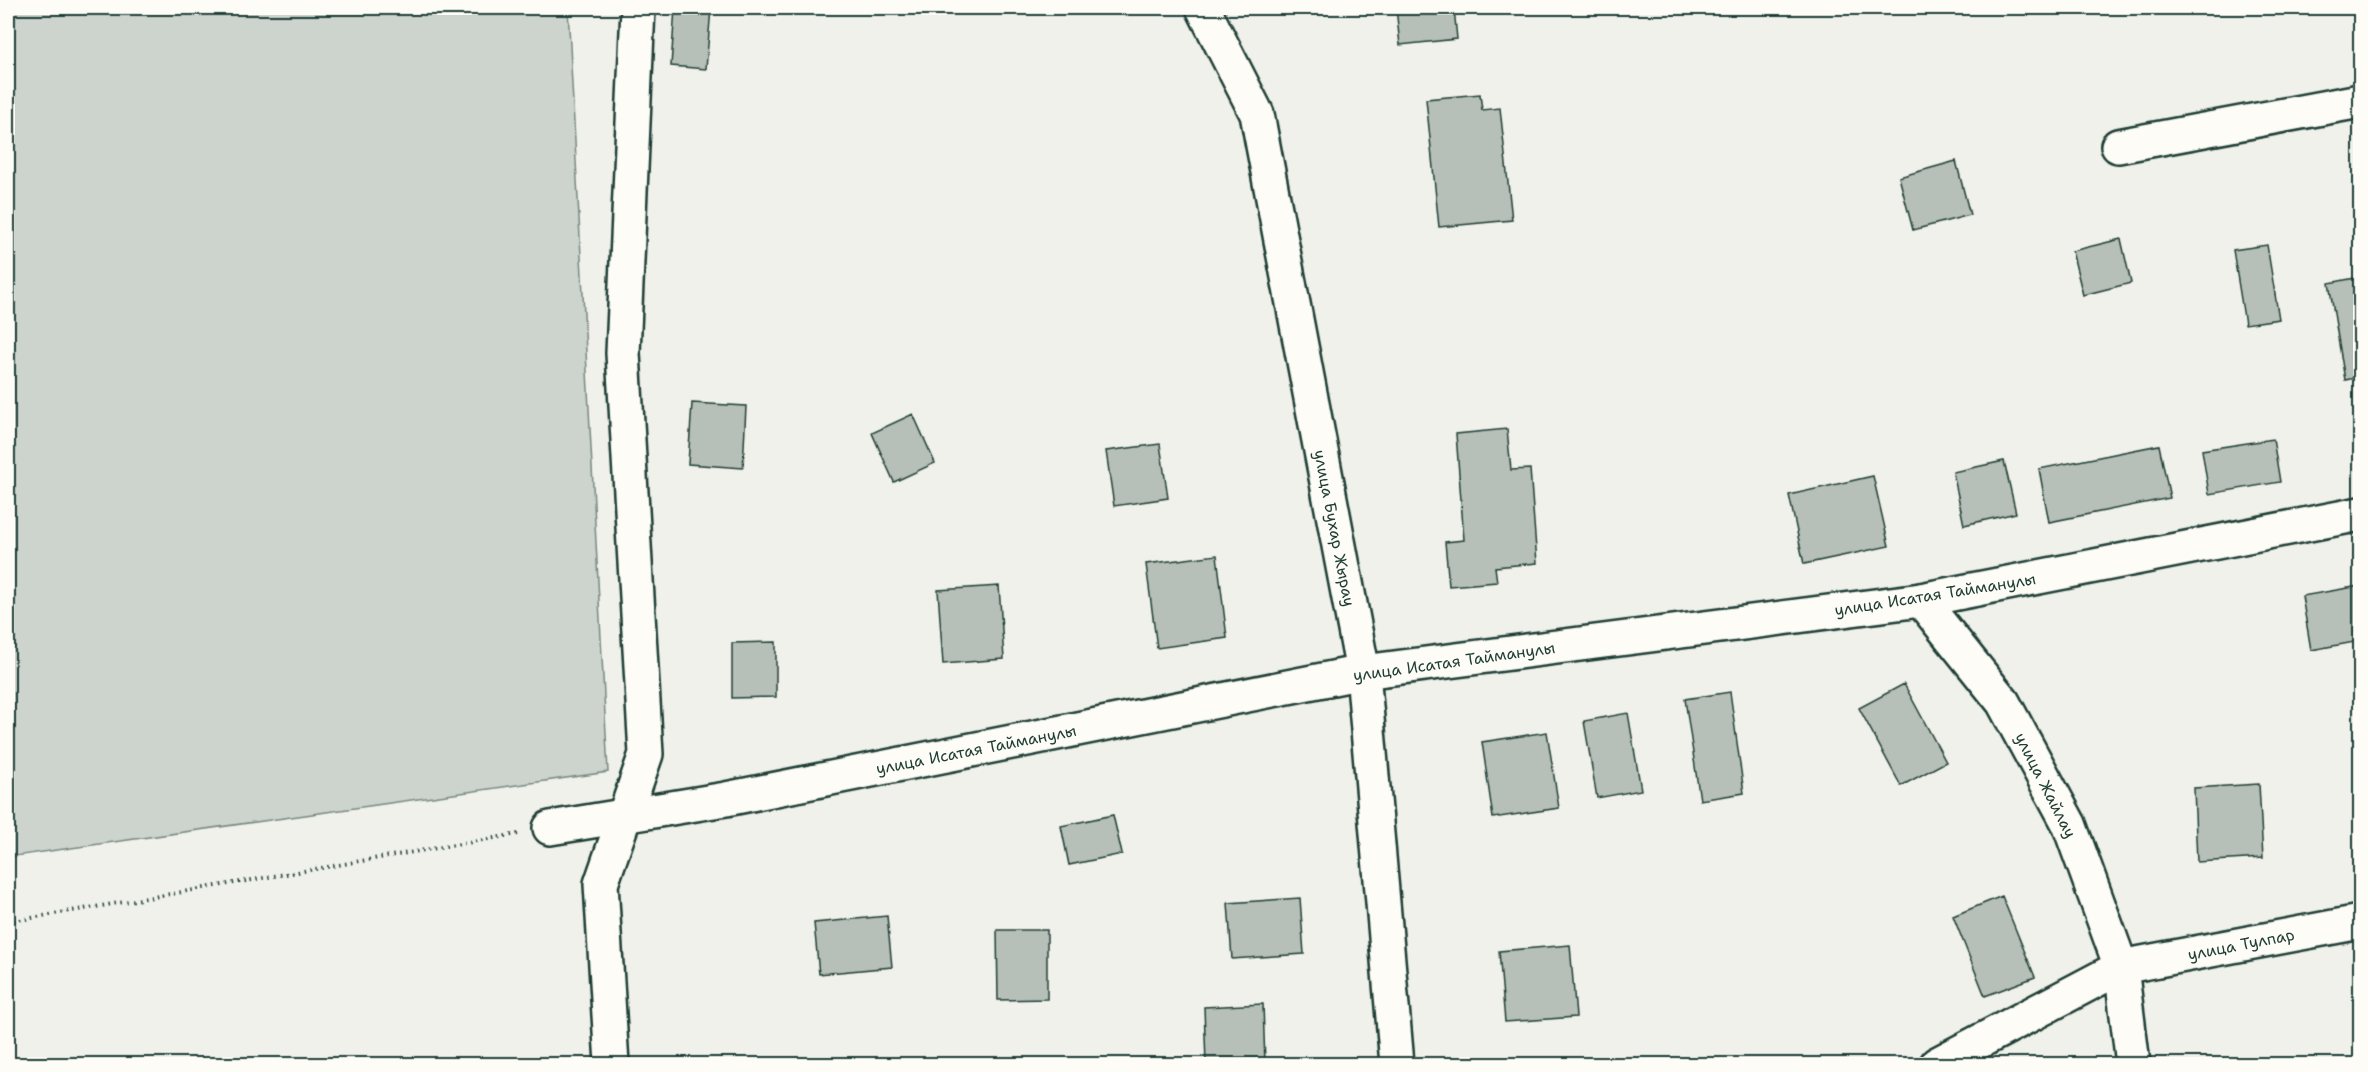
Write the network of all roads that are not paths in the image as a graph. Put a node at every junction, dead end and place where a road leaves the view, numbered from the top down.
1 (638, 8) edge
2 (1203, 8) edge
3 (2361, 101) edge
4 (2118, 146) dead end
5 (2361, 514) edge
6 (1921, 600) junction
7 (1362, 672) junction
8 (623, 816) junction
9 (550, 828) road end
10 (2361, 922) edge
11 (2121, 967) junction
12 (612, 1065) edge
13 (1397, 1065) edge
14 (1937, 1065) edge
15 (2133, 1065) edge

1 - 8 street
2 - 7 street, улица Бухар Жырау
3 - 4 street
5 - 6 street, улица Исатая Тайманулы
6 - 7 street, улица Исатая Тайманулы
6 - 11 street, улица Жайлау
7 - 8 street, улица Исатая Тайманулы
7 - 13 street, улица Бухар Жырау
8 - 9 street, улица Исатая Тайманулы
8 - 12 street
10 - 11 street, улица Тулпар
11 - 14 street, улица Тулпар
11 - 15 street, улица Жайлау

